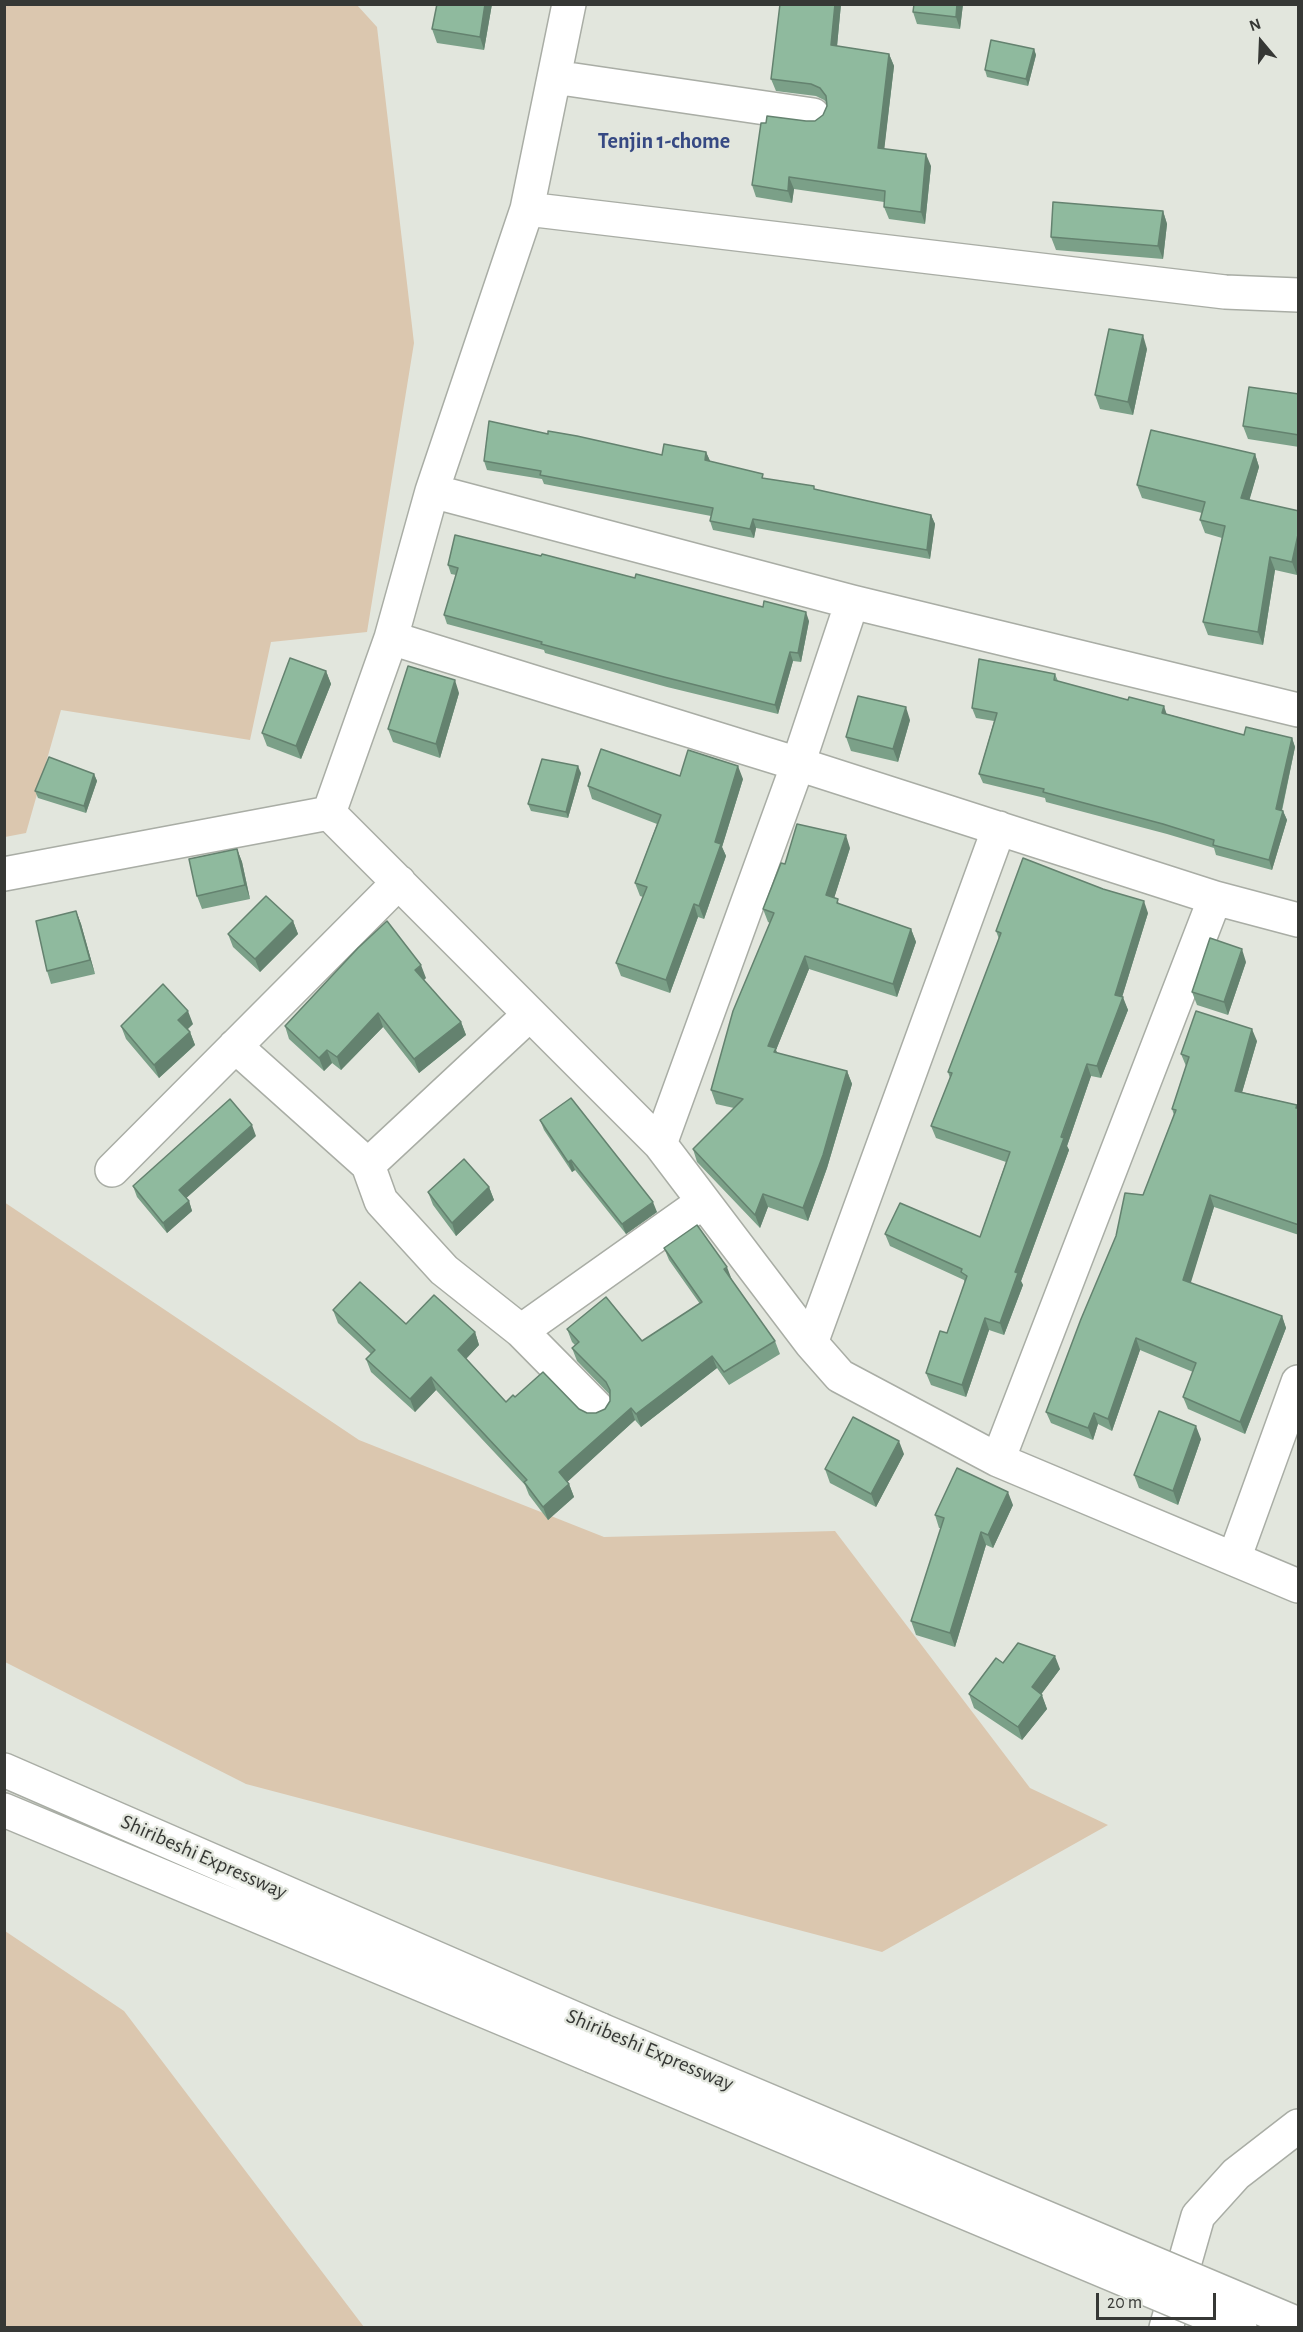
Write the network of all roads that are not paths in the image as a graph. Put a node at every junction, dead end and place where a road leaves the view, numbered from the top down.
1 (569, 4) edge
2 (554, 77) junction
3 (813, 115) dead end
4 (527, 209) junction
5 (1299, 295) edge
6 (432, 491) junction
7 (852, 602) junction
8 (391, 638) junction
9 (1299, 710) edge
10 (798, 764) junction
11 (329, 813) junction
12 (999, 828) junction
13 (4, 874) edge
14 (399, 882) junction
15 (1215, 898) junction
16 (1299, 920) edge
17 (530, 1014) junction
18 (235, 1047) junction
19 (660, 1144) junction
20 (368, 1165) junction
21 (112, 1170) dead end
22 (703, 1202) junction
23 (521, 1330) junction
24 (811, 1343) junction
25 (1299, 1382) edge
26 (597, 1408) dead end
27 (998, 1460) junction
28 (1234, 1559) junction
29 (1299, 1586) edge
30 (4, 1770) edge
31 (4, 1810) edge
32 (597, 2043) junction
33 (1299, 2126) edge
34 (1299, 2324) edge
35 (1166, 2328) edge
36 (1240, 2328) edge

1 - 2 main road
2 - 3 main road
2 - 4 main road
4 - 5 main road
4 - 6 main road
6 - 7 main road
6 - 8 main road
7 - 9 main road
7 - 10 main road
8 - 10 main road
8 - 11 main road
10 - 12 main road
10 - 19 main road
11 - 13 main road
11 - 14 main road
12 - 15 main road
12 - 24 main road
14 - 17 main road
14 - 18 main road
15 - 16 main road
15 - 27 main road
17 - 19 main road
17 - 20 main road
18 - 20 main road
18 - 21 main road
19 - 22 main road
20 - 23 main road
22 - 23 main road
22 - 24 main road
23 - 26 main road
24 - 27 main road
25 - 28 main road
27 - 28 main road
28 - 29 main road
30 - 32 main road, Shiribeshi Expressway
31 - 32 main road, Shiribeshi Expressway
32 - 34 main road, Shiribeshi Expressway, bridge
32 - 36 main road, Shiribeshi Expressway, bridge
33 - 35 main road

